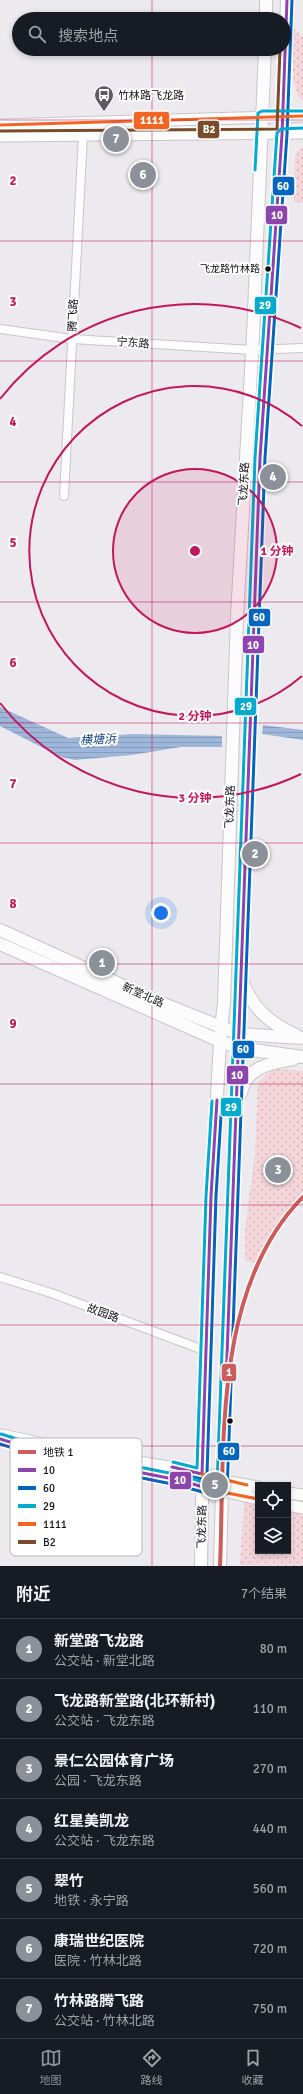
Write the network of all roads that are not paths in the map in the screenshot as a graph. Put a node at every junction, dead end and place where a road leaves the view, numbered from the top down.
1 (266, 0) edge
2 (287, 0) edge
3 (266, 12) edge
4 (286, 12) edge
5 (265, 56) edge
6 (285, 56) edge
7 (262, 116) junction
8 (282, 116) junction
9 (303, 116) edge
10 (0, 125) edge
11 (262, 133) junction
12 (303, 133) edge
13 (282, 134) junction
14 (83, 135) junction
15 (0, 136) edge
16 (0, 329) edge
17 (72, 339) junction
18 (303, 348) edge
19 (252, 350) junction
20 (268, 351) junction
21 (64, 496) dead end
22 (0, 930) edge
23 (0, 944) edge
24 (242, 980) junction
25 (221, 1027) junction
26 (239, 1034) junction
27 (302, 1038) edge
28 (220, 1041) junction
29 (239, 1048) junction
30 (302, 1057) edge
31 (237, 1112) junction
32 (0, 1277) edge
33 (206, 1351) junction
34 (0, 1434) edge
35 (18, 1438) edge
36 (0, 1440) edge
37 (10, 1443) edge
38 (142, 1463) edge
39 (142, 1470) edge
40 (202, 1480) junction
41 (222, 1486) junction
42 (255, 1487) edge
43 (291, 1493) edge
44 (303, 1495) edge
45 (255, 1498) edge
46 (291, 1506) edge
47 (303, 1508) edge
48 (201, 1566) edge
49 (220, 1566) edge

1 - 3 main road
2 - 4 main road, 飞龙东路
5 - 7 main road, 飞龙东路
6 - 8 main road, 飞龙东路
7 - 8 main road
7 - 10 main road
7 - 11 main road, 飞龙东路
8 - 9 main road
8 - 13 main road, 飞龙东路
11 - 13 main road
11 - 14 main road
11 - 19 main road, 飞龙东路
12 - 13 main road
13 - 20 main road, 飞龙东路
14 - 15 main road
14 - 17 street, 腾飞路
16 - 17 street, 宁东路
17 - 19 street, 宁东路
17 - 21 street, 腾飞路
18 - 20 street, 宁东路
19 - 20 street, 宁东路
19 - 25 main road, 飞龙东路
20 - 24 main road, 飞龙东路
22 - 25 main road, 新堂北路
23 - 28 main road, 新堂北路
24 - 26 main road, 飞龙东路
24 - 27 main road
25 - 26 main road, 新堂北路
25 - 28 main road, 飞龙东路
26 - 27 main road, 新堂北路
26 - 29 main road, 飞龙东路
28 - 29 main road, 新堂北路
28 - 33 main road, 飞龙东路
29 - 30 main road, 新堂北路
29 - 31 main road, 飞龙东路
30 - 31 main road
31 - 41 main road, 飞龙东路
32 - 33 street, 故园路
33 - 40 main road, 飞龙东路
34 - 35 main road
36 - 37 main road
38 - 40 main road
39 - 40 main road
40 - 41 main road
40 - 48 main road, 飞龙东路
41 - 42 main road
41 - 45 main road
41 - 49 main road, 飞龙东路
43 - 44 main road
46 - 47 main road

